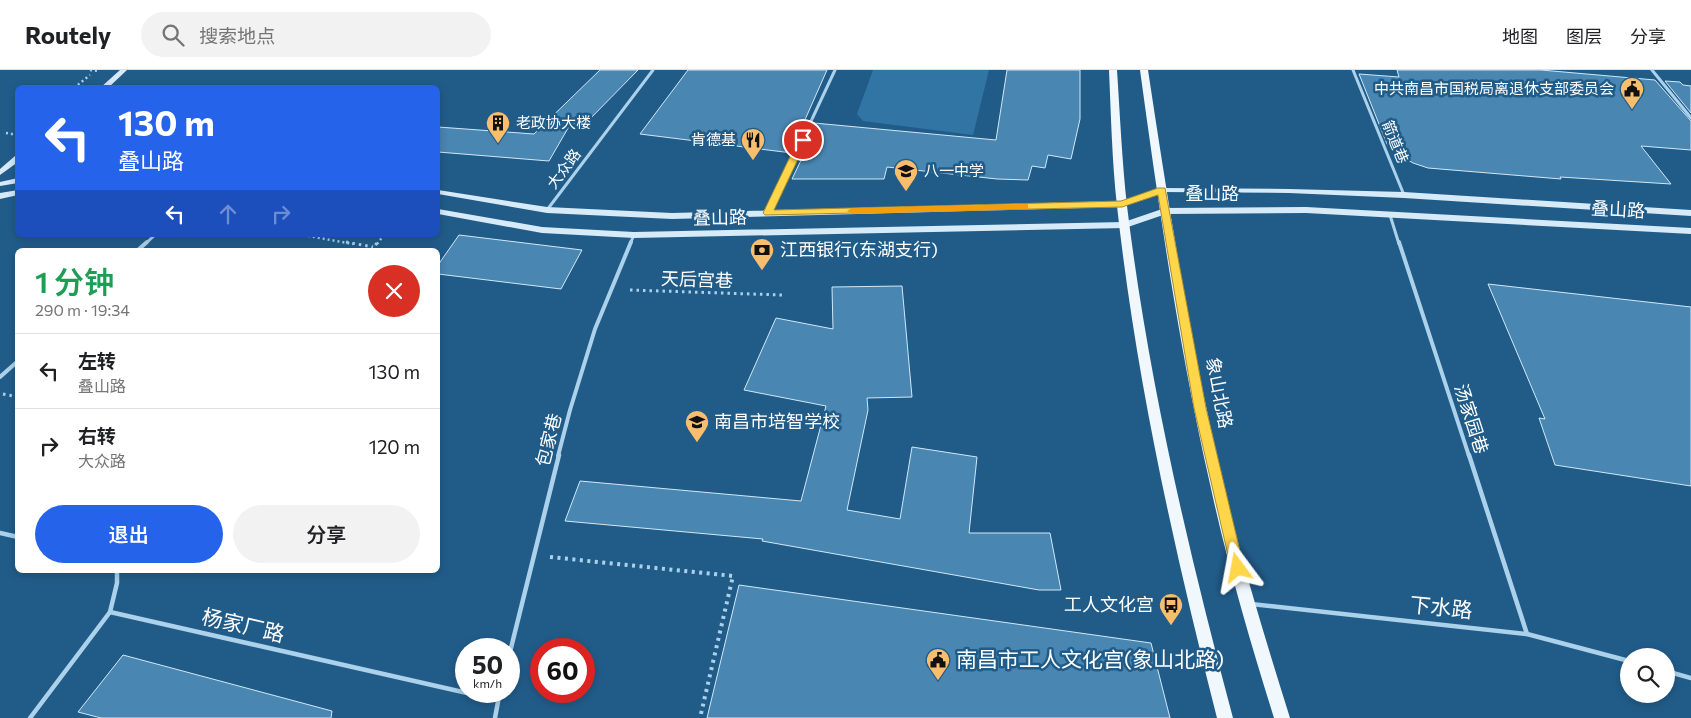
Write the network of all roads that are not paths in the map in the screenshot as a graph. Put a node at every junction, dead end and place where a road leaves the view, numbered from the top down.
1 (124, 70) edge
2 (653, 70) edge
3 (835, 70) edge
4 (1113, 70) edge
5 (1144, 70) edge
6 (1353, 70) edge
7 (1652, 70) edge
8 (106, 85) edge
9 (1691, 118) edge
10 (15, 160) edge
11 (0, 173) edge
12 (15, 181) edge
13 (0, 184) edge
14 (1162, 190) junction
15 (440, 192) edge
16 (15, 193) edge
17 (1404, 195) junction
18 (0, 196) edge
19 (1122, 204) junction
20 (547, 210) junction
21 (1165, 211) junction
22 (440, 212) edge
23 (768, 213) junction
24 (1390, 213) junction
25 (1691, 213) edge
26 (1125, 225) junction
27 (1691, 231) edge
28 (634, 235) junction
29 (153, 237) edge
30 (140, 248) edge
31 (15, 364) edge
32 (0, 377) edge
33 (0, 533) edge
34 (15, 536) edge
35 (117, 573) edge
36 (1246, 603) junction
37 (110, 612) junction
38 (1527, 634) junction
39 (514, 638) edge
40 (1620, 659) edge
41 (1675, 674) edge
42 (1691, 678) edge
43 (455, 690) edge
44 (497, 703) edge
45 (30, 718) edge
46 (494, 718) edge
47 (1225, 718) edge
48 (1282, 718) edge

1 - 8 main road
2 - 20 lane, 大众路
3 - 23 lane
4 - 19 main road
5 - 14 main road, 象山北路
6 - 17 lane, 箭道巷
7 - 9 lane
10 - 11 main road
12 - 13 main road
14 - 17 main road, 叠山路
14 - 19 main road, 叠山路
14 - 21 main road, 象山北路
15 - 20 main road, 叠山路
16 - 18 main road
17 - 25 main road, 叠山路
19 - 23 main road, 叠山路
19 - 26 main road
20 - 23 main road, 叠山路
21 - 24 main road, 叠山路
21 - 26 main road, 叠山路
21 - 36 main road, 象山北路
22 - 28 main road, 叠山路
24 - 27 main road, 叠山路
24 - 38 lane, 汤家园巷
26 - 28 main road, 叠山路
26 - 47 main road
28 - 39 lane, 包家巷
29 - 30 lane
31 - 32 lane
33 - 34 lane
35 - 37 lane
36 - 38 lane, 下水路
36 - 48 main road, 象山北路
37 - 43 lane, 杨家厂路
37 - 45 lane
38 - 40 lane, 下水路
41 - 42 lane
44 - 46 lane

